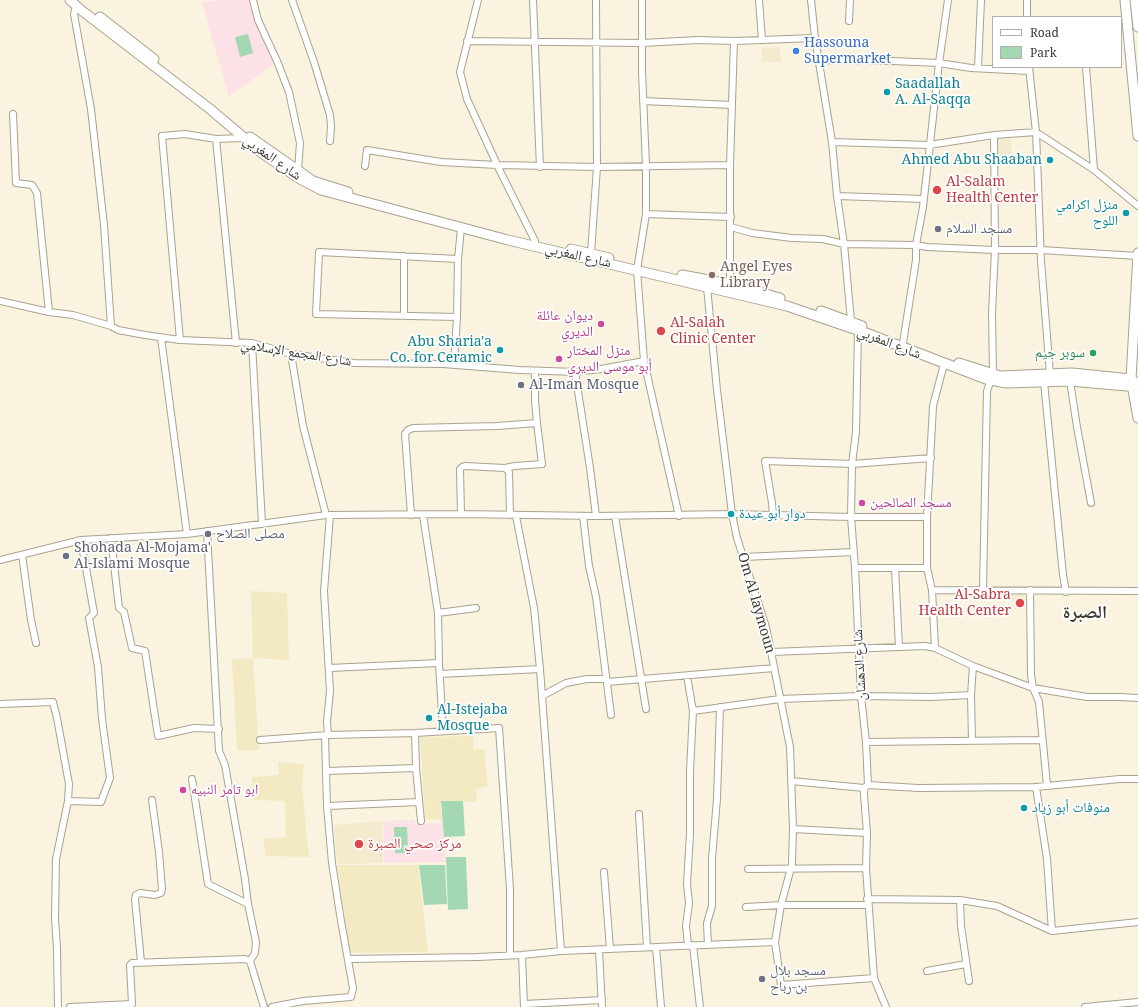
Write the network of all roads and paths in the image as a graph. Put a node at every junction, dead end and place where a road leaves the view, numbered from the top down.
1 (253, 0) edge
2 (292, 0) edge
3 (478, 0) edge
4 (534, 0) edge
5 (596, 0) edge
6 (642, 0) edge
7 (759, 0) edge
8 (811, 0) edge
9 (850, 0) edge
10 (948, 0) edge
11 (981, 0) edge
12 (1027, 0) edge
13 (1125, 0) edge
14 (1135, 0) edge
15 (75, 2) edge
16 (1027, 16) edge
17 (849, 21) dead end
18 (1138, 27) edge
19 (815, 38) junction
20 (762, 40) junction
21 (467, 41) junction
22 (734, 41) junction
23 (534, 42) junction
24 (596, 43) junction
25 (642, 43) junction
26 (1134, 45) edge
27 (819, 60) junction
28 (939, 63) junction
29 (978, 68) junction
30 (1086, 68) edge
31 (1029, 69) edge
32 (643, 101) junction
33 (732, 105) junction
34 (13, 114) dead end
35 (1036, 132) junction
36 (994, 135) junction
37 (1138, 136) edge
38 (243, 138) junction
39 (216, 139) junction
40 (330, 141) dead end
41 (832, 142) junction
42 (929, 145) junction
43 (497, 165) junction
44 (730, 165) junction
45 (365, 166) dead end
46 (646, 166) junction
47 (540, 167) junction
48 (596, 167) junction
49 (298, 170) junction
50 (1094, 170) junction
51 (837, 196) junction
52 (923, 199) junction
53 (1138, 206) edge
54 (646, 214) junction
55 (730, 217) junction
56 (731, 227) junction
57 (461, 228) junction
58 (535, 241) junction
59 (844, 244) junction
60 (916, 245) junction
61 (995, 250) junction
62 (1041, 250) junction
63 (591, 253) junction
64 (1138, 253) edge
65 (404, 256) junction
66 (1138, 256) edge
67 (458, 259) junction
68 (638, 269) junction
69 (730, 284) junction
70 (707, 287) junction
71 (0, 301) edge
72 (49, 312) junction
73 (404, 316) junction
74 (457, 317) junction
75 (851, 322) junction
76 (111, 326) junction
77 (858, 331) junction
78 (161, 338) junction
79 (180, 340) junction
80 (236, 343) junction
81 (252, 343) junction
82 (903, 343) junction
83 (291, 354) junction
84 (644, 361) junction
85 (944, 364) junction
86 (454, 365) junction
87 (535, 371) junction
88 (575, 372) junction
89 (1050, 374) junction
90 (992, 377) junction
91 (1070, 381) junction
92 (1044, 382) junction
93 (1135, 384) edge
94 (1138, 418) edge
95 (537, 423) junction
96 (931, 458) junction
97 (852, 464) junction
98 (505, 468) junction
99 (1091, 504) dead end
100 (461, 514) junction
101 (732, 514) junction
102 (772, 514) junction
103 (328, 515) junction
104 (411, 515) junction
105 (423, 515) junction
106 (513, 516) junction
107 (583, 516) junction
108 (596, 516) junction
109 (615, 516) junction
110 (680, 516) junction
111 (851, 517) junction
112 (927, 517) junction
113 (262, 524) junction
114 (207, 531) junction
115 (187, 534) junction
116 (111, 538) junction
117 (82, 540) junction
118 (854, 552) junction
119 (22, 555) junction
120 (743, 557) junction
121 (0, 560) edge
122 (855, 568) junction
123 (895, 568) junction
124 (927, 568) junction
125 (932, 590) junction
126 (983, 590) junction
127 (1030, 590) junction
128 (1138, 591) edge
129 (1066, 592) junction
130 (476, 608) dead end
131 (438, 613) junction
132 (36, 643) dead end
133 (899, 647) junction
134 (859, 648) junction
135 (935, 648) junction
136 (771, 652) junction
137 (439, 663) junction
138 (973, 666) junction
139 (329, 668) junction
140 (774, 668) junction
141 (540, 669) junction
142 (440, 674) junction
143 (687, 676) junction
144 (640, 678) junction
145 (607, 680) junction
146 (1034, 688) junction
147 (971, 695) junction
148 (542, 696) junction
149 (861, 696) junction
150 (1138, 698) edge
151 (780, 699) junction
152 (0, 704) edge
153 (720, 708) junction
154 (646, 710) dead end
155 (693, 711) junction
156 (611, 715) dead end
157 (219, 729) junction
158 (443, 731) junction
159 (415, 733) junction
160 (326, 736) junction
161 (260, 740) dead end
162 (972, 740) junction
163 (1042, 740) junction
164 (866, 742) junction
165 (416, 768) junction
166 (327, 771) junction
167 (192, 779) dead end
168 (1138, 779) edge
169 (791, 781) junction
170 (1047, 785) junction
171 (866, 787) junction
172 (1036, 787) junction
173 (152, 800) dead end
174 (68, 801) junction
175 (419, 802) junction
176 (327, 806) junction
177 (638, 814) dead end
178 (421, 822) dead end
179 (793, 829) junction
180 (867, 833) junction
181 (866, 868) junction
182 (748, 869) dead end
183 (791, 869) junction
184 (604, 872) dead end
185 (960, 900) junction
186 (868, 902) junction
187 (248, 904) junction
188 (781, 905) junction
189 (746, 907) dead end
190 (1138, 922) edge
191 (1052, 931) junction
192 (775, 942) junction
193 (691, 945) junction
194 (708, 945) junction
195 (648, 947) junction
196 (656, 947) junction
197 (610, 949) junction
198 (599, 950) junction
199 (561, 951) junction
200 (510, 955) junction
201 (522, 955) junction
202 (348, 959) junction
203 (250, 960) junction
204 (141, 962) junction
205 (966, 964) junction
206 (926, 971) dead end
207 (874, 978) junction
208 (969, 981) dead end
209 (1138, 1002) edge
210 (602, 1004) edge
211 (132, 1006) edge
212 (524, 1006) edge
213 (58, 1007) edge
214 (70, 1007) edge
215 (86, 1007) edge
216 (264, 1007) edge
217 (272, 1007) edge
218 (661, 1007) edge
219 (700, 1007) edge
220 (886, 1007) edge
221 (1085, 1007) edge

1 - 49 street
2 - 40 street
3 - 21 street
4 - 23 street
5 - 24 street
6 - 25 street
7 - 20 street
8 - 19 street
9 - 17 street
10 - 28 street
11 - 29 street
12 - 16 street
13 - 26 main road
14 - 18 main road
15 - 38 main road, شارع المغربي
15 - 49 main road, شارع المغربي
15 - 76 street
19 - 20 street
19 - 27 street
20 - 22 street
21 - 23 street
21 - 43 street
22 - 25 street
22 - 33 street
23 - 24 street
23 - 47 street
24 - 25 street
24 - 48 street
25 - 32 street
26 - 37 main road
27 - 28 street
27 - 41 street
28 - 29 street
28 - 42 street
29 - 31 street
30 - 50 street
31 - 35 street
32 - 33 street
32 - 46 street
33 - 44 street
34 - 72 street
35 - 36 street
35 - 50 street
35 - 62 street
36 - 42 street
36 - 61 street
38 - 39 street
38 - 57 main road, شارع المغربي
39 - 79 street
39 - 80 street
41 - 42 street
41 - 51 street
42 - 52 street
43 - 45 street
43 - 47 street
43 - 58 street
44 - 46 street
44 - 55 street
46 - 48 street
46 - 54 street
47 - 48 street
48 - 63 street
49 - 58 main road, شارع المغربي
50 - 53 street
51 - 52 street
51 - 59 street
52 - 60 street
54 - 55 street
54 - 68 street
55 - 56 street
56 - 59 street
56 - 69 street
57 - 67 street
57 - 68 main road, شارع المغربي
58 - 63 main road, شارع المغربي
59 - 60 street
59 - 75 street
60 - 61 street
60 - 82 street
61 - 62 street
61 - 90 street
62 - 66 street
62 - 89 street
63 - 68 main road, شارع المغربي
64 - 66 main road
65 - 67 street
65 - 73 street
65 - 73 street
66 - 93 main road
67 - 74 street
68 - 69 main road, شارع المغربي
68 - 70 main road, شارع المغربي
68 - 84 street
69 - 75 main road, شارع المغربي
70 - 77 main road, شارع المغربي
70 - 101 street, Om Al laymoun
71 - 72 street, شارع المجمع الإسلامي
72 - 76 street, شارع المجمع الإسلامي
73 - 74 street
74 - 86 street
75 - 77 street
75 - 82 main road, شارع المغربي
76 - 78 street, شارع المجمع الإسلامي
77 - 85 main road, شارع المغربي
77 - 97 street, شارع الدهشان
78 - 79 street, شارع المجمع الإسلامي
78 - 115 street
79 - 80 street, شارع المجمع الإسلامي
80 - 81 street, شارع المجمع الإسلامي
81 - 83 street, شارع المجمع الإسلامي
81 - 113 street
82 - 90 main road, شارع المغربي
83 - 86 street, شارع المجمع الإسلامي
83 - 103 street
84 - 88 street, شارع المجمع الإسلامي
84 - 110 street
85 - 90 main road, شارع المغربي
85 - 96 street
86 - 87 street, شارع المجمع الإسلامي
87 - 88 street, شارع المجمع الإسلامي
87 - 95 street
88 - 108 street
89 - 90 main road, شارع المغربي
89 - 93 main road, شارع المغربي
90 - 92 main road, شارع المغربي
90 - 126 street
91 - 92 main road, شارع المغربي
91 - 93 main road, شارع المغربي
91 - 99 street
92 - 129 street
93 - 94 main road
95 - 98 street
95 - 104 street
96 - 97 street
96 - 112 street
97 - 102 street
97 - 111 street, شارع الدهشان
98 - 100 street
98 - 106 street
100 - 105 street
100 - 106 street
101 - 102 street
101 - 110 street
101 - 120 street, Om Al laymoun
102 - 111 street
103 - 104 street
103 - 113 street
103 - 139 street
104 - 105 street
105 - 131 street
106 - 107 street
106 - 141 street
107 - 108 street
107 - 145 street
108 - 109 street
109 - 110 street
109 - 144 street
111 - 112 street
111 - 118 street, شارع الدهشان
112 - 124 street
113 - 114 street
114 - 115 street
114 - 157 street
115 - 116 street
116 - 117 street
116 - 157 street
117 - 119 street
117 - 174 street
118 - 120 street
118 - 122 street, شارع الدهشان
119 - 121 street
119 - 132 street
120 - 136 street, Om Al laymoun
122 - 123 street
122 - 134 street, شارع الدهشان
123 - 124 street
123 - 133 street
124 - 125 street
125 - 126 street
125 - 135 street
126 - 127 street
127 - 129 street
127 - 146 street
128 - 129 street
130 - 131 street
131 - 137 street
133 - 134 street
133 - 135 street
134 - 136 street
134 - 149 street, شارع الدهشان
135 - 138 street
136 - 140 street, Om Al laymoun
137 - 139 street
137 - 142 street
138 - 146 street
138 - 147 street
139 - 160 street
140 - 143 street
140 - 151 street, Om Al laymoun
141 - 142 street
141 - 148 street
142 - 158 street
143 - 144 street
143 - 155 street
144 - 145 street
144 - 154 street
145 - 148 street
145 - 156 street
146 - 150 street
146 - 163 street
147 - 149 street
147 - 162 street
148 - 199 street
149 - 151 street
149 - 164 street, شارع الدهشان
151 - 153 street
151 - 169 street, Om Al laymoun
152 - 174 street
153 - 155 street
153 - 194 street
155 - 193 street
157 - 187 street
158 - 159 street
158 - 200 street
159 - 160 street
159 - 165 street
160 - 161 street
160 - 166 street
162 - 163 street
162 - 164 street
163 - 170 street
164 - 171 street, شارع الدهشان
165 - 166 street
165 - 175 street
166 - 176 street
167 - 187 street
168 - 170 street
169 - 171 street
169 - 179 street, Om Al laymoun
170 - 172 street
171 - 172 street
171 - 180 street, شارع الدهشان
172 - 191 street
173 - 204 street
174 - 213 street
175 - 176 street
175 - 178 street
176 - 202 street
177 - 195 street
179 - 180 street
179 - 183 street, Om Al laymoun
180 - 181 street, شارع الدهشان
181 - 183 street
181 - 186 street, شارع الدهشان
182 - 183 street
183 - 188 street, Om Al laymoun
184 - 197 street
185 - 186 street
185 - 191 street
185 - 205 street
186 - 188 street
186 - 207 street, شارع الدهشان
187 - 203 street
188 - 189 street
188 - 192 street, Om Al laymoun
190 - 191 street
192 - 194 street
192 - 207 street, Om Al laymoun
193 - 194 street
193 - 196 street
193 - 219 street
195 - 196 street
195 - 197 street
196 - 218 street
197 - 198 street
198 - 199 street
198 - 210 street
199 - 201 street
200 - 201 street
200 - 202 street
201 - 212 street
202 - 217 street
203 - 204 street
203 - 216 street
204 - 211 street
205 - 206 street
205 - 208 street
207 - 220 street, شارع الدهشان
209 - 221 street
210 - 212 street
211 - 215 street
214 - 215 street

